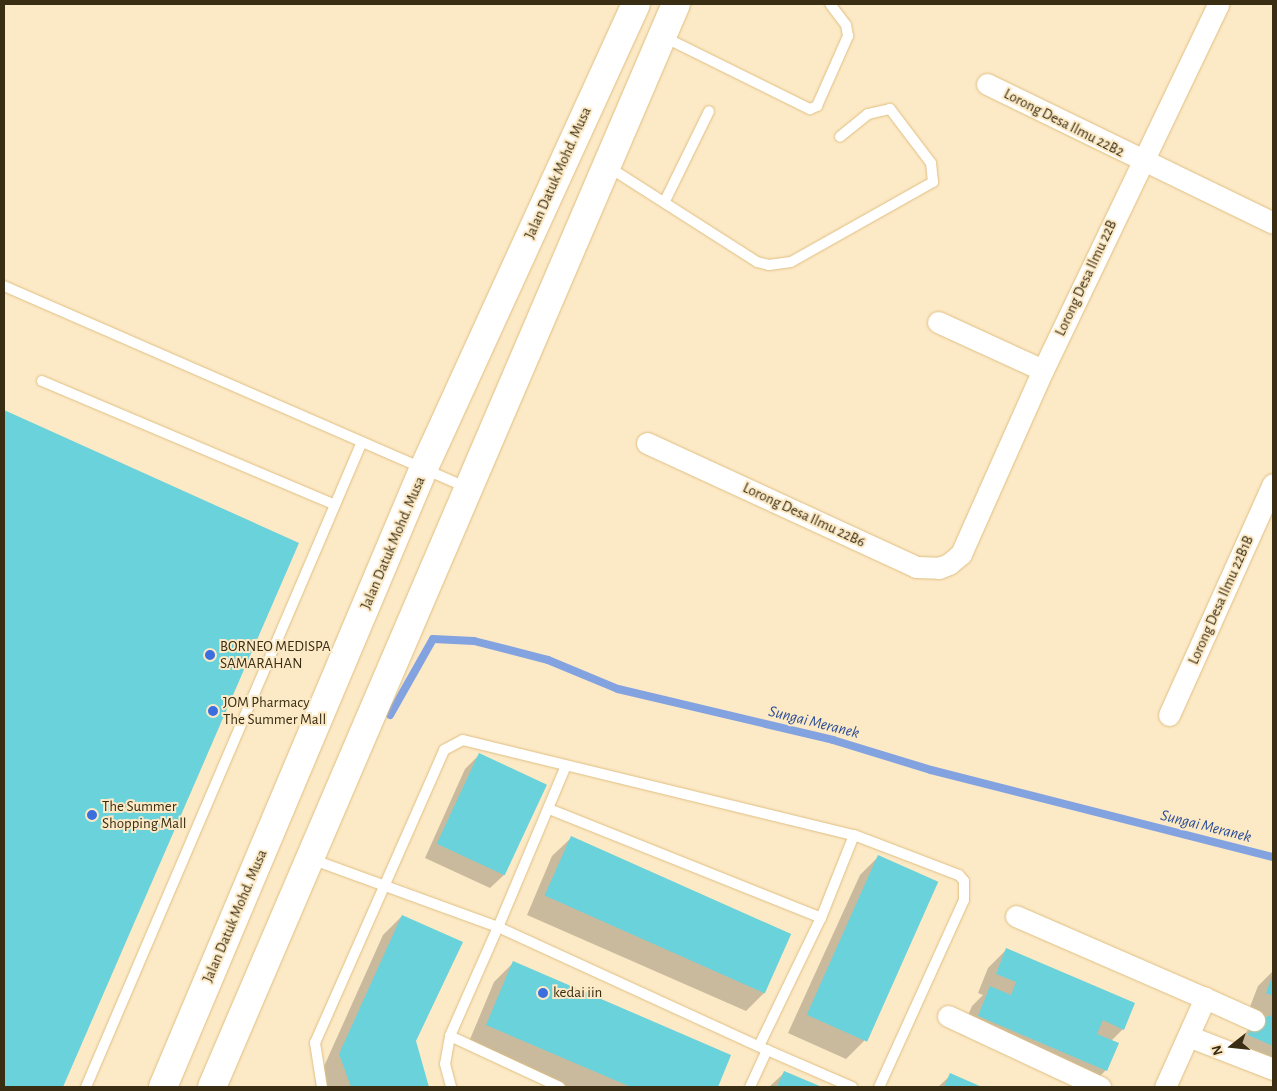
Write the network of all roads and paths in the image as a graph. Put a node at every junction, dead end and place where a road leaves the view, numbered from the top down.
1 (636, 4) edge
2 (676, 4) edge
3 (830, 4) edge
4 (1218, 4) edge
5 (663, 36) junction
6 (987, 84) dead end
7 (709, 111) dead end
8 (840, 137) dead end
9 (1141, 161) junction
10 (606, 166) junction
11 (665, 201) junction
12 (1273, 223) edge
13 (4, 286) edge
14 (938, 322) dead end
15 (1042, 370) junction
16 (42, 381) dead end
17 (647, 442) dead end
18 (362, 444) junction
19 (423, 470) junction
20 (1273, 484) edge
21 (468, 488) junction
22 (335, 505) junction
23 (961, 554) joint
24 (1169, 716) dead end
25 (565, 768) junction
26 (549, 809) junction
27 (854, 835) junction
28 (310, 858) junction
29 (385, 883) junction
30 (1016, 916) dead end
31 (821, 918) junction
32 (498, 927) junction
33 (1205, 998) junction
34 (948, 1016) dead end
35 (1254, 1020) dead end
36 (450, 1036) junction
37 (1188, 1036) junction
38 (763, 1048) junction
39 (1273, 1069) edge
40 (86, 1087) edge
41 (163, 1087) edge
42 (212, 1087) edge
43 (322, 1087) edge
44 (451, 1087) edge
45 (560, 1087) edge
46 (750, 1087) edge
47 (852, 1087) edge
48 (879, 1087) edge
49 (1100, 1087) edge
50 (1165, 1087) edge

1 - 19 main road, Jalan Datuk Mohd. Musa
2 - 5 main road
3 - 5 lane
4 - 9 street, Lorong Desa Ilmu 22B
5 - 10 main road
6 - 9 street, Lorong Desa Ilmu 22B2
7 - 11 lane
8 - 11 lane
9 - 12 street, Lorong Desa Ilmu 22B2
9 - 15 street, Lorong Desa Ilmu 22B
10 - 11 lane
10 - 21 main road
13 - 18 lane
14 - 15 street
15 - 23 street, Lorong Desa Ilmu 22B
16 - 22 lane
17 - 23 street, Lorong Desa Ilmu 22B6
18 - 19 lane
18 - 22 lane
19 - 21 lane
19 - 41 main road, Jalan Datuk Mohd. Musa
20 - 24 street, Lorong Desa Ilmu 22B1B
21 - 28 main road
22 - 40 lane
25 - 26 lane
25 - 27 lane
25 - 29 lane
26 - 31 lane
26 - 32 lane
27 - 31 lane
27 - 48 lane
28 - 29 lane
28 - 42 main road
29 - 32 lane
29 - 43 lane
30 - 33 street
31 - 38 lane
32 - 36 lane
32 - 38 lane
33 - 35 street
33 - 37 street
34 - 49 street
36 - 44 lane
36 - 45 lane
37 - 39 street
37 - 50 street
38 - 46 lane
38 - 47 lane

